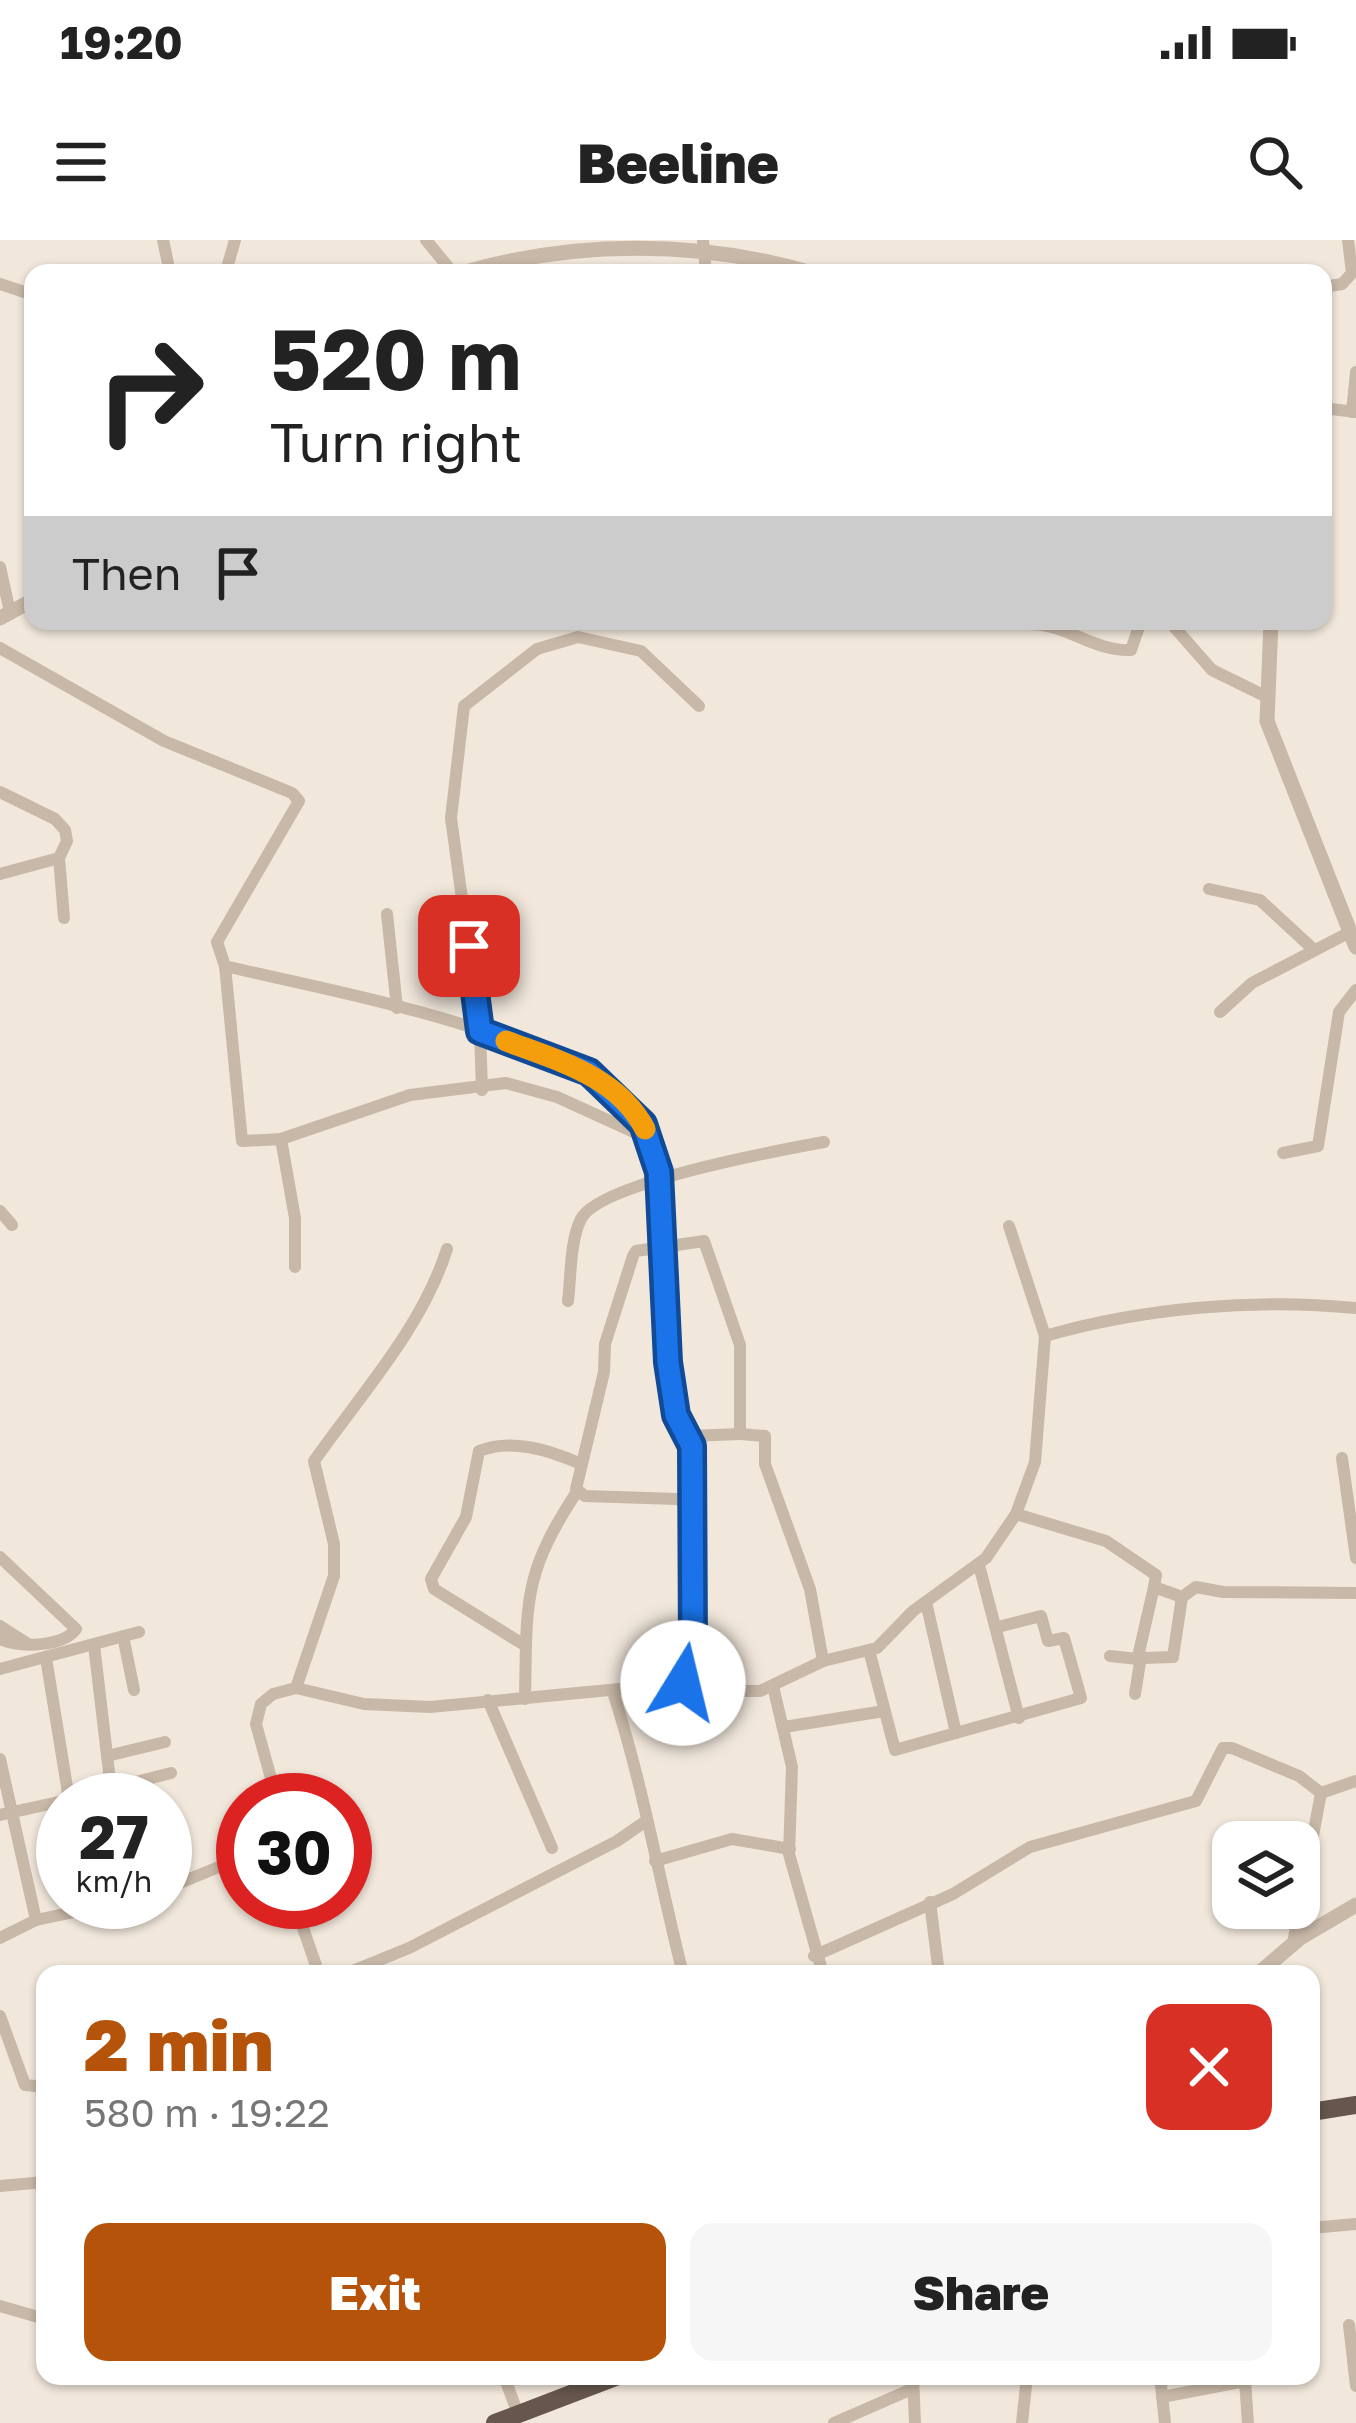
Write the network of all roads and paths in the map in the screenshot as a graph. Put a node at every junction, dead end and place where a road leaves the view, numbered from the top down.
1 (426, 240) edge
2 (1348, 240) edge
3 (578, 243) edge
4 (703, 245) edge
5 (446, 264) edge
6 (498, 264) edge
7 (777, 264) edge
8 (1332, 286) edge
9 (1356, 372) edge
10 (1354, 412) edge
11 (0, 568) edge
12 (5, 615) edge
13 (1064, 630) edge
14 (1138, 630) edge
15 (1177, 630) edge
16 (1270, 630) edge
17 (0, 648) edge
18 (1265, 696) junction
19 (699, 706) dead end
20 (0, 792) edge
21 (59, 858) junction
22 (0, 874) edge
23 (1208, 889) dead end
24 (1349, 907) edge
25 (387, 914) dead end
26 (64, 918) dead end
27 (1353, 940) edge
28 (1313, 950) junction
29 (225, 966) junction
30 (1356, 990) edge
31 (397, 1008) junction
32 (1220, 1012) dead end
33 (480, 1031) junction
34 (482, 1090) junction
35 (647, 1138) junction
36 (281, 1139) junction
37 (824, 1142) dead end
38 (1283, 1154) dead end
39 (660, 1182) junction
40 (0, 1211) edge
41 (12, 1225) dead end
42 (1009, 1226) dead end
43 (665, 1245) junction
44 (447, 1250) dead end
45 (295, 1267) dead end
46 (568, 1301) dead end
47 (1356, 1308) edge
48 (1045, 1336) junction
49 (740, 1434) junction
50 (688, 1436) junction
51 (1342, 1458) dead end
52 (579, 1462) junction
53 (578, 1490) junction
54 (689, 1505) junction
55 (1016, 1514) junction
56 (0, 1557) edge
57 (1356, 1558) edge
58 (979, 1565) junction
59 (1154, 1587) junction
60 (1356, 1592) edge
61 (1182, 1597) junction
62 (926, 1602) junction
63 (0, 1626) edge
64 (998, 1627) junction
65 (139, 1632) dead end
66 (123, 1636) junction
67 (0, 1640) edge
68 (28, 1644) junction
69 (94, 1645) junction
70 (526, 1646) junction
71 (869, 1650) junction
72 (1110, 1656) dead end
73 (1140, 1657) junction
74 (46, 1658) junction
75 (823, 1661) junction
76 (0, 1669) edge
77 (683, 1683) junction
78 (773, 1686) junction
79 (296, 1688) junction
80 (134, 1690) dead end
81 (613, 1692) junction
82 (1135, 1694) dead end
83 (525, 1699) junction
84 (488, 1700) junction
85 (884, 1711) junction
86 (1019, 1718) junction
87 (784, 1727) junction
88 (956, 1733) junction
89 (164, 1742) dead end
90 (107, 1756) junction
91 (0, 1760) edge
92 (62, 1773) edge
93 (110, 1773) edge
94 (270, 1773) edge
95 (1356, 1781) edge
96 (1321, 1793) junction
97 (36, 1807) edge
98 (5, 1814) edge
99 (646, 1821) junction
100 (552, 1848) dead end
101 (790, 1849) junction
102 (655, 1862) junction
103 (930, 1902) junction
104 (1356, 1905) edge
105 (36, 1920) joint
106 (303, 1929) edge
107 (0, 1938) edge
108 (1294, 1943) junction
109 (814, 1956) junction
110 (316, 1965) edge
111 (369, 1965) edge
112 (681, 1965) edge
113 (818, 1965) edge
114 (938, 1965) edge
115 (1268, 1965) edge
116 (0, 2016) edge
117 (5, 2049) edge
118 (36, 2086) edge
119 (1356, 2105) edge
120 (1320, 2111) edge
121 (36, 2183) edge
122 (0, 2186) edge
123 (1356, 2224) edge
124 (1320, 2227) edge
125 (0, 2306) edge
126 (36, 2316) edge
127 (1349, 2325) dead end
128 (507, 2385) edge
129 (576, 2385) edge
130 (909, 2385) edge
131 (913, 2385) edge
132 (1026, 2385) edge
133 (1161, 2385) edge
134 (1224, 2385) edge
135 (1245, 2385) edge
136 (1256, 2385) edge
137 (1356, 2386) edge
138 (1162, 2397) junction
139 (1256, 2401) dead end
140 (518, 2414) junction
141 (495, 2423) edge
142 (834, 2423) edge
143 (915, 2423) edge
144 (1022, 2423) edge
145 (1166, 2423) edge
146 (1247, 2423) edge

1 - 5 street
2 - 8 street
3 - 4 street
3 - 6 street
4 - 7 street
9 - 10 street
11 - 12 street
13 - 14 street
15 - 18 street
16 - 18 street
17 - 29 street
18 - 24 street
19 - 33 street
20 - 21 street
21 - 22 street
21 - 26 street
23 - 28 street
24 - 27 street
25 - 31 street
27 - 28 street
28 - 32 street
29 - 31 street
29 - 36 street
30 - 38 street
31 - 33 street
33 - 34 street
33 - 35 street
34 - 35 street
34 - 36 street
35 - 39 street
36 - 45 street
37 - 39 street
39 - 43 street
39 - 46 street
40 - 41 street
42 - 48 street
43 - 49 street
43 - 50 street
43 - 52 street
44 - 79 street
47 - 48 street
48 - 55 street
49 - 50 street
49 - 75 street
50 - 54 street
51 - 57 street
52 - 53 street
52 - 70 street
53 - 54 street
53 - 70 street
54 - 77 street
55 - 58 street
55 - 59 street
56 - 68 street
58 - 62 street
58 - 64 street
59 - 61 street
59 - 73 street
60 - 61 street
61 - 73 street
62 - 71 street
62 - 88 street
63 - 68 street
64 - 86 street
64 - 86 street
65 - 66 street
66 - 69 street
66 - 80 street
67 - 68 street
69 - 74 street
69 - 90 street
70 - 83 street
71 - 75 street
71 - 85 street
72 - 73 street
73 - 82 street
74 - 76 street
74 - 92 street
75 - 78 street
77 - 78 street
77 - 81 street
78 - 87 street
79 - 84 street
79 - 94 street
81 - 83 street
81 - 99 street
83 - 84 street
84 - 100 street
85 - 87 street
85 - 88 street
86 - 88 street
87 - 101 street
89 - 90 street
90 - 93 street
91 - 98 street
95 - 96 street
96 - 103 street
96 - 108 street
97 - 98 street
98 - 105 street
99 - 102 street
99 - 111 street
101 - 102 street
101 - 109 street
102 - 112 street
103 - 109 street
103 - 114 street
104 - 108 street
105 - 107 street
106 - 110 street
108 - 115 street
109 - 113 street
116 - 117 street
117 - 118 street
119 - 120 highway
121 - 122 street
123 - 124 street
125 - 126 street
127 - 137 street
128 - 140 street
129 - 140 highway
130 - 142 street
131 - 143 street
132 - 144 street
133 - 138 street
134 - 138 street
135 - 146 street
136 - 139 street
138 - 145 street
140 - 141 highway

